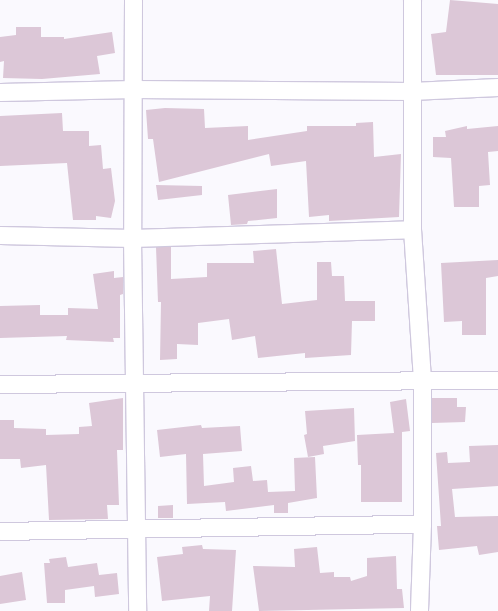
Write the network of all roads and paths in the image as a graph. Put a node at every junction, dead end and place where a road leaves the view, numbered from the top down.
1 (133, 0) edge
2 (412, 0) edge
3 (498, 87) edge
4 (134, 89) junction
5 (411, 91) junction
6 (0, 92) edge
7 (412, 230) junction
8 (0, 235) edge
9 (132, 238) junction
10 (498, 380) edge
11 (422, 381) junction
12 (0, 384) edge
13 (133, 384) junction
14 (422, 524) junction
15 (0, 531) edge
16 (136, 531) junction
17 (137, 611) edge
18 (419, 611) edge

1 - 4 street
2 - 5 street
3 - 5 street
4 - 5 street
4 - 6 street
4 - 9 street
5 - 7 street
7 - 9 street
7 - 11 street
8 - 9 street
9 - 13 street
10 - 11 street
11 - 13 street
11 - 14 street
12 - 13 street
13 - 16 street
14 - 16 street
14 - 18 street
15 - 16 street
16 - 17 street

